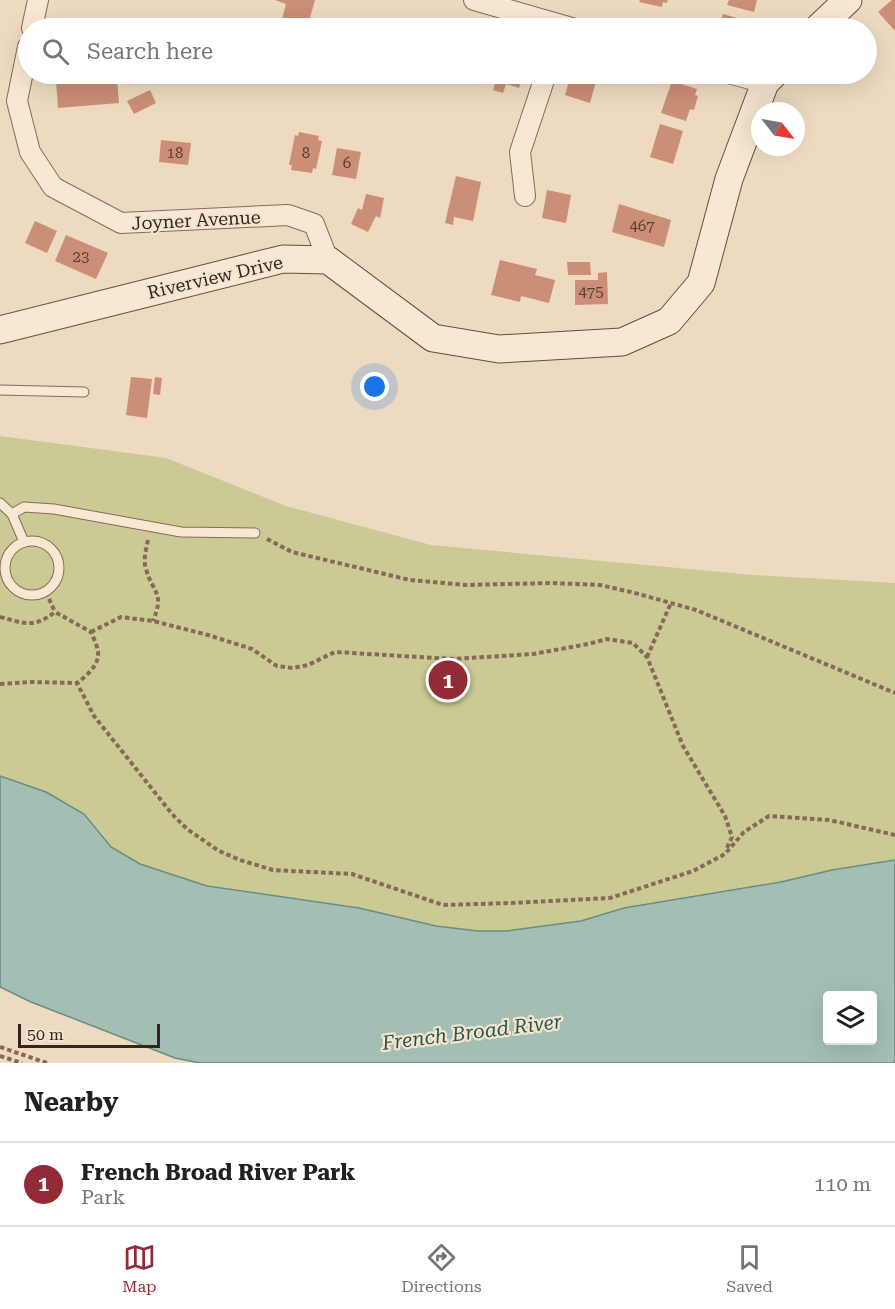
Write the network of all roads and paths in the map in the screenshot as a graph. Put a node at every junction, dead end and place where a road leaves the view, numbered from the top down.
1 (38, 0) edge
2 (474, 0) edge
3 (848, 0) edge
4 (34, 18) edge
5 (534, 18) edge
6 (829, 18) edge
7 (20, 84) edge
8 (543, 84) edge
9 (768, 84) edge
10 (525, 196) dead end
11 (328, 260) junction
12 (0, 330) edge
13 (0, 390) edge
14 (84, 392) dead end
15 (0, 503) edge
16 (12, 514) junction
17 (151, 527) junction
18 (255, 533) joint
19 (24, 542) junction
20 (46, 592) junction
21 (671, 603) junction
22 (55, 612) junction
23 (0, 617) edge
24 (153, 621) junction
25 (92, 632) junction
26 (647, 657) junction
27 (77, 683) junction
28 (0, 684) edge
29 (895, 693) edge
30 (895, 835) edge
31 (725, 854) junction
32 (0, 1047) edge
33 (0, 1056) edge
34 (22, 1063) edge
35 (47, 1063) edge

1 - 4 street
2 - 5 street
3 - 6 street
7 - 11 street, Joyner Avenue
8 - 10 street
9 - 11 street
11 - 12 street, Riverview Drive
13 - 14 lane
15 - 16 lane
16 - 17 lane
16 - 19 lane
17 - 18 lane
17 - 24 path
18 - 21 path
19 - 20 lane
19 - 20 lane
20 - 22 path
21 - 26 path
21 - 29 path
22 - 23 path
22 - 25 path
24 - 25 path
24 - 26 path
25 - 27 path
26 - 31 path
27 - 28 path
27 - 31 path
30 - 31 path
32 - 35 path
33 - 34 path

